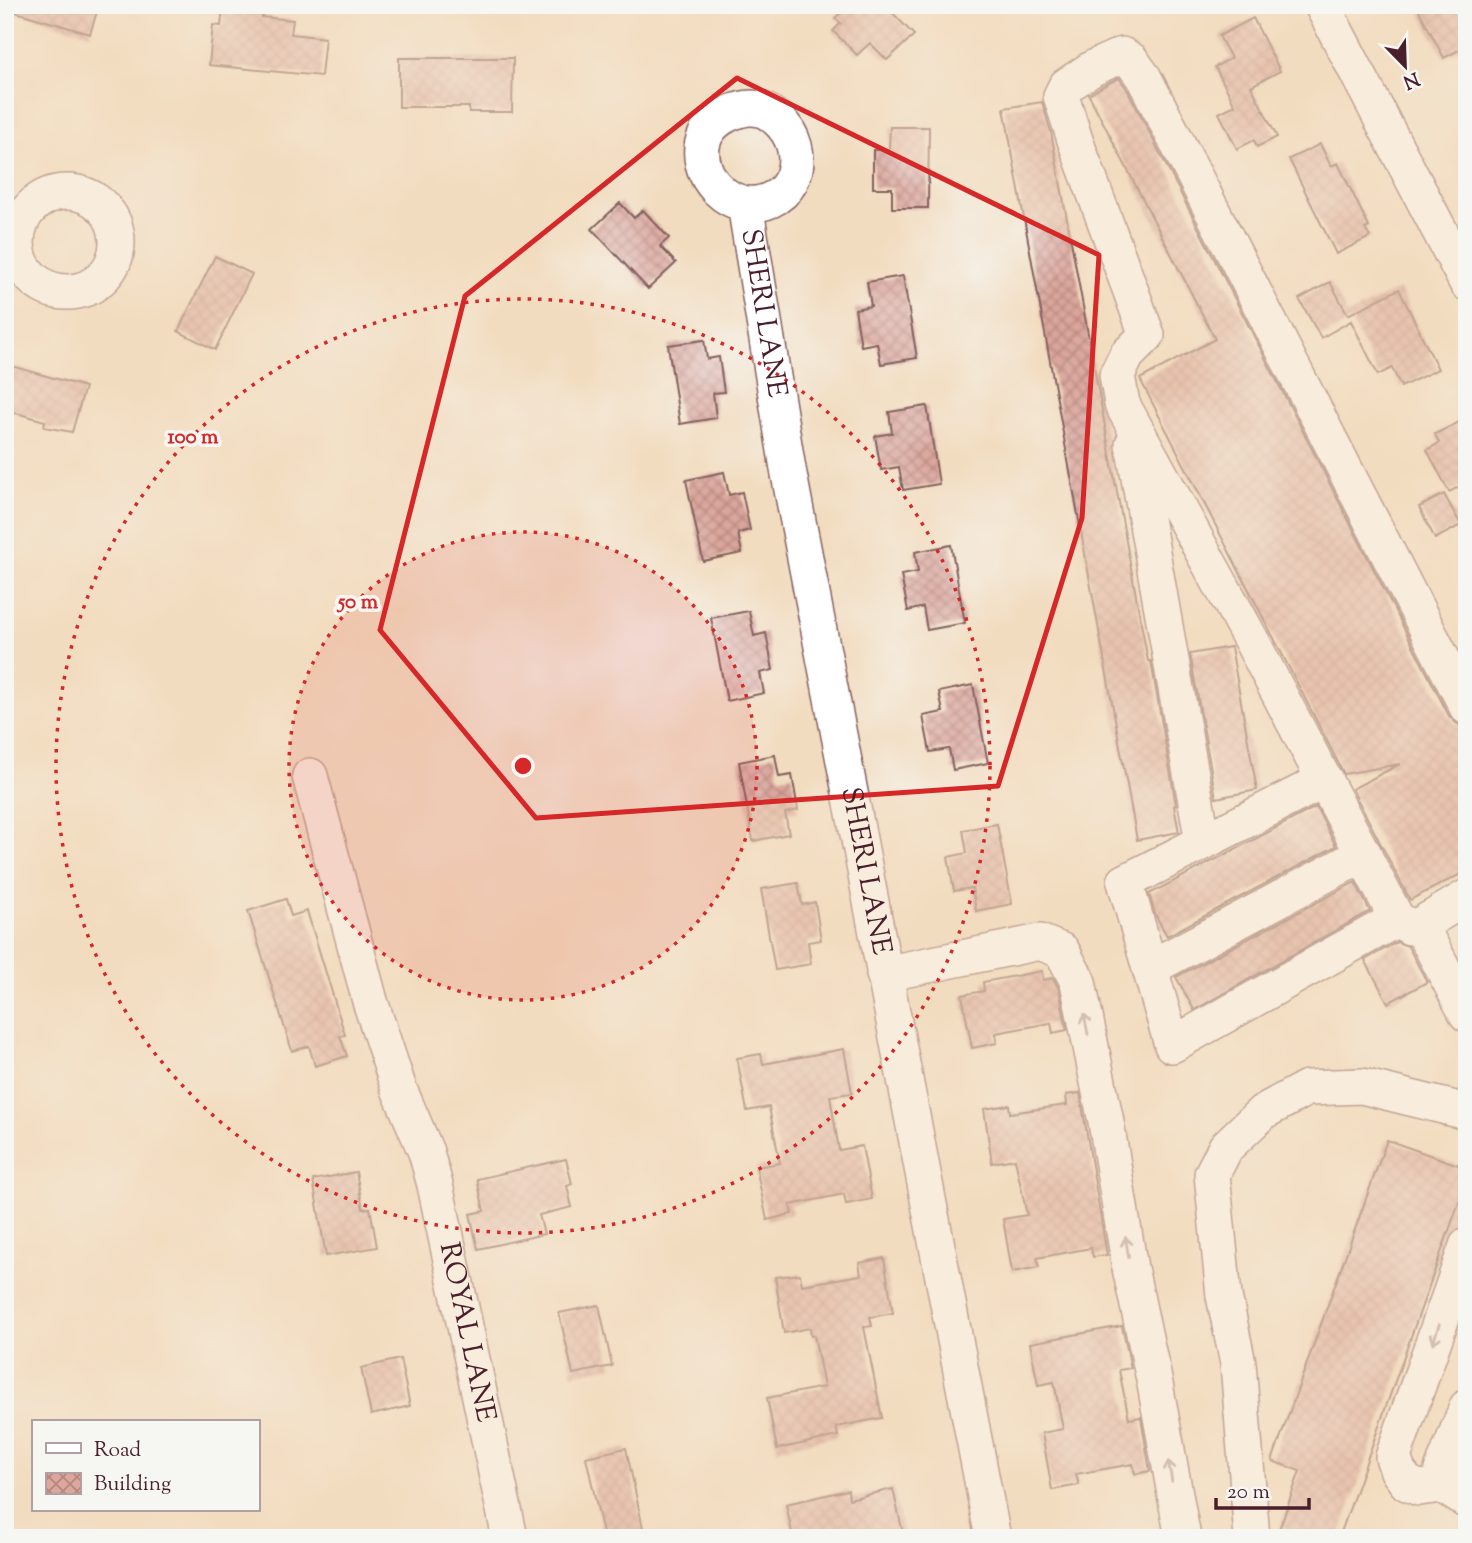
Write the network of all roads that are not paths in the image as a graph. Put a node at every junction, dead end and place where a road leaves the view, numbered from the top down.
1 (1322, 5) edge
2 (745, 204) dead end
3 (1467, 282) edge
4 (1127, 413) junction
5 (1467, 707) edge
6 (310, 776) dead end
7 (1325, 780) junction
8 (1203, 842) junction
9 (1364, 854) junction
10 (1467, 897) edge
11 (1409, 922) junction
12 (1150, 968) junction
13 (884, 974) junction
14 (1467, 1014) edge
15 (1467, 1112) edge
16 (1467, 1247) edge
17 (1467, 1407) edge
18 (1455, 1493) edge
19 (510, 1538) edge
20 (993, 1538) edge
21 (1183, 1538) edge
22 (1252, 1538) edge

1 - 3 street
2 - 13 street, SHERI LANE
4 - 5 street
4 - 7 street
4 - 8 street
6 - 19 street, ROYAL LANE
7 - 8 street
7 - 9 street
8 - 12 street
9 - 11 street
9 - 12 street
10 - 11 street
11 - 12 street
11 - 14 street
13 - 20 street, SHERI LANE
21 -> 13 street
15 - 22 street
16 -> 18 street
17 - 18 street

